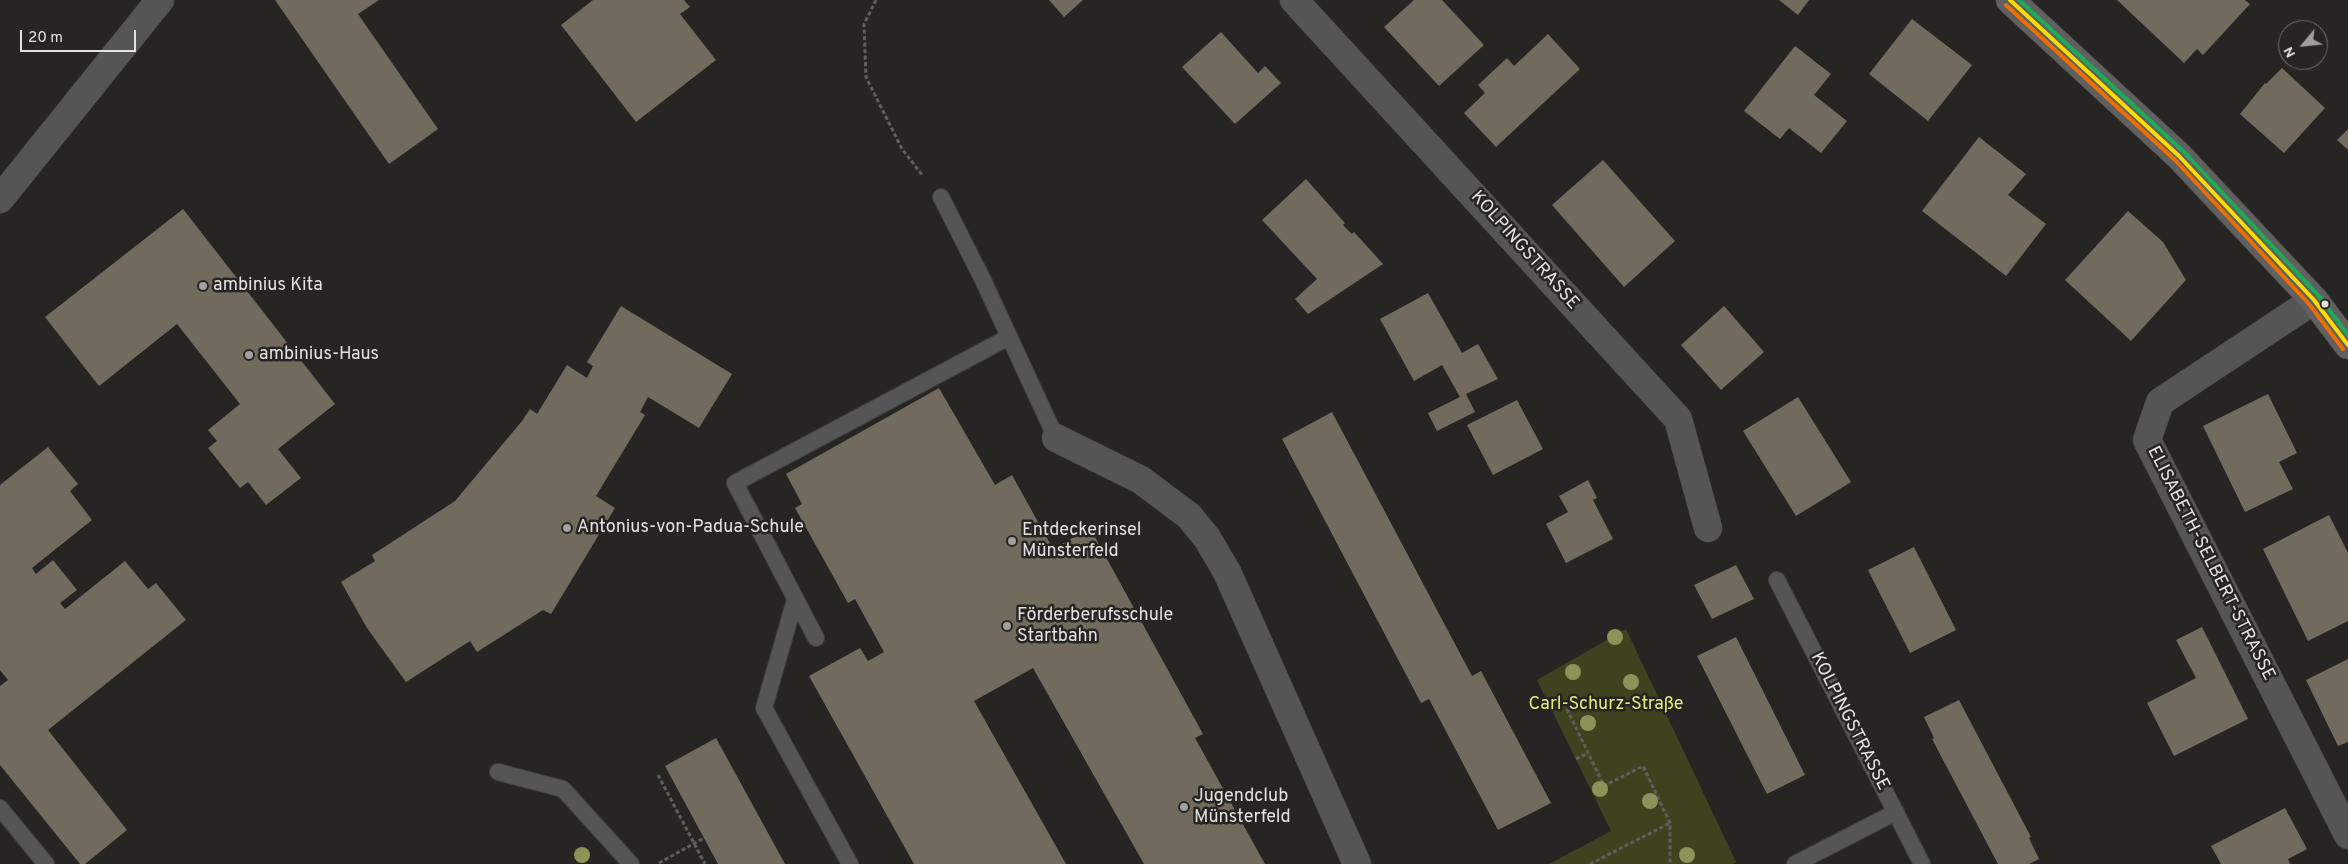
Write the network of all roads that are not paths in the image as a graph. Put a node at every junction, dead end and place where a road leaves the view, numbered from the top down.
1 (160, 0) edge
2 (1294, 0) edge
3 (2010, 0) edge
4 (941, 197) road end
5 (0, 199) edge
6 (2314, 300) junction
7 (1009, 336) junction
8 (2348, 345) edge
9 (1056, 438) joint
10 (1708, 528) dead end
11 (1777, 580) dead end
12 (795, 600) junction
13 (816, 638) dead end
14 (498, 772) dead end
15 (0, 808) edge
16 (1896, 812) junction
17 (2348, 835) edge
18 (46, 864) edge
19 (631, 864) edge
20 (850, 864) edge
21 (1357, 864) edge
22 (1795, 864) edge
23 (1922, 864) edge

1 - 5 street
2 - 10 street, KOLPINGSTRASSE
3 - 6 main road
4 - 7 lane
6 - 8 main road
6 - 17 street, ELISABETH-SELBERT-STRASSE
7 - 9 lane
7 - 12 lane
9 - 21 street
11 - 16 lane, KOLPINGSTRASSE
12 - 13 lane
12 - 20 lane
14 - 19 lane
15 - 18 lane
16 - 22 lane
16 - 23 lane, KOLPINGSTRASSE

